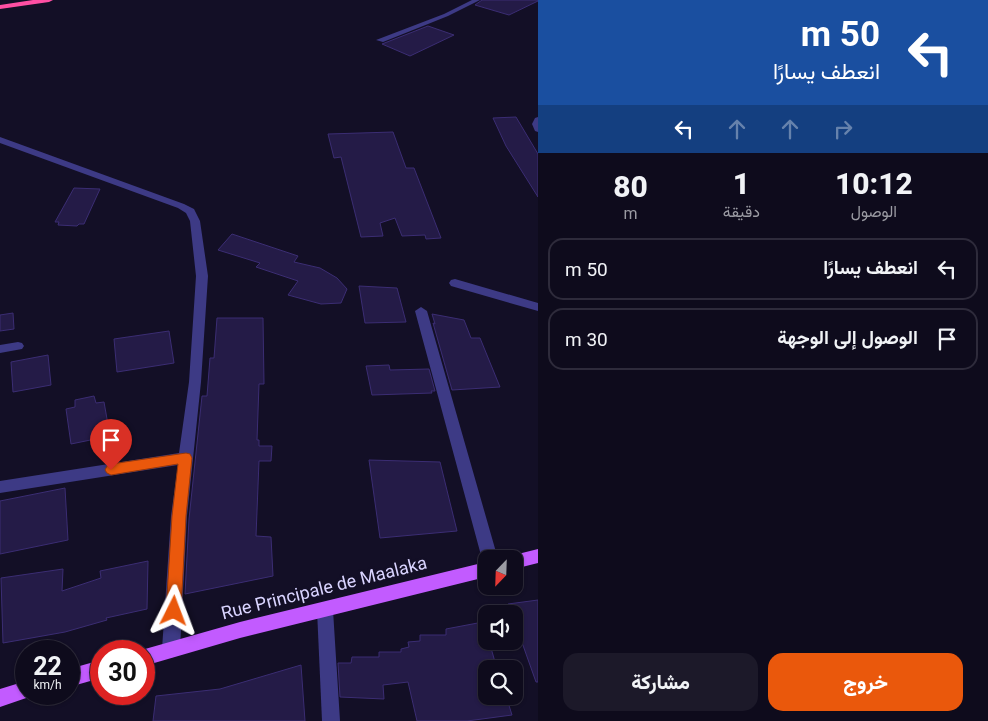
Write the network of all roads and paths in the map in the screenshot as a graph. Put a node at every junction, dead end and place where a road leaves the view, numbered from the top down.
1 (49, 0) edge
2 (477, 0) edge
3 (0, 7) edge
4 (380, 40) dead end
5 (538, 120) edge
6 (538, 128) edge
7 (0, 140) edge
8 (455, 283) dead end
9 (538, 307) edge
10 (421, 311) dead end
11 (18, 346) dead end
12 (0, 349) edge
13 (186, 458) junction
14 (0, 487) edge
15 (487, 550) edge
16 (538, 556) edge
17 (523, 560) edge
18 (478, 571) edge
19 (325, 610) junction
20 (171, 649) junction
21 (155, 654) edge
22 (15, 693) edge
23 (0, 698) edge
24 (331, 721) edge

1 - 3 highway
2 - 4 street
5 - 6 street
7 - 13 street
8 - 9 street
10 - 15 street
11 - 12 street
13 - 14 street
13 - 20 street
16 - 17 main road
18 - 19 main road, Rue Principale de Maalaka
19 - 20 main road, Rue Principale de Maalaka
19 - 24 street
20 - 21 main road, Rue Principale de Maalaka
22 - 23 main road

